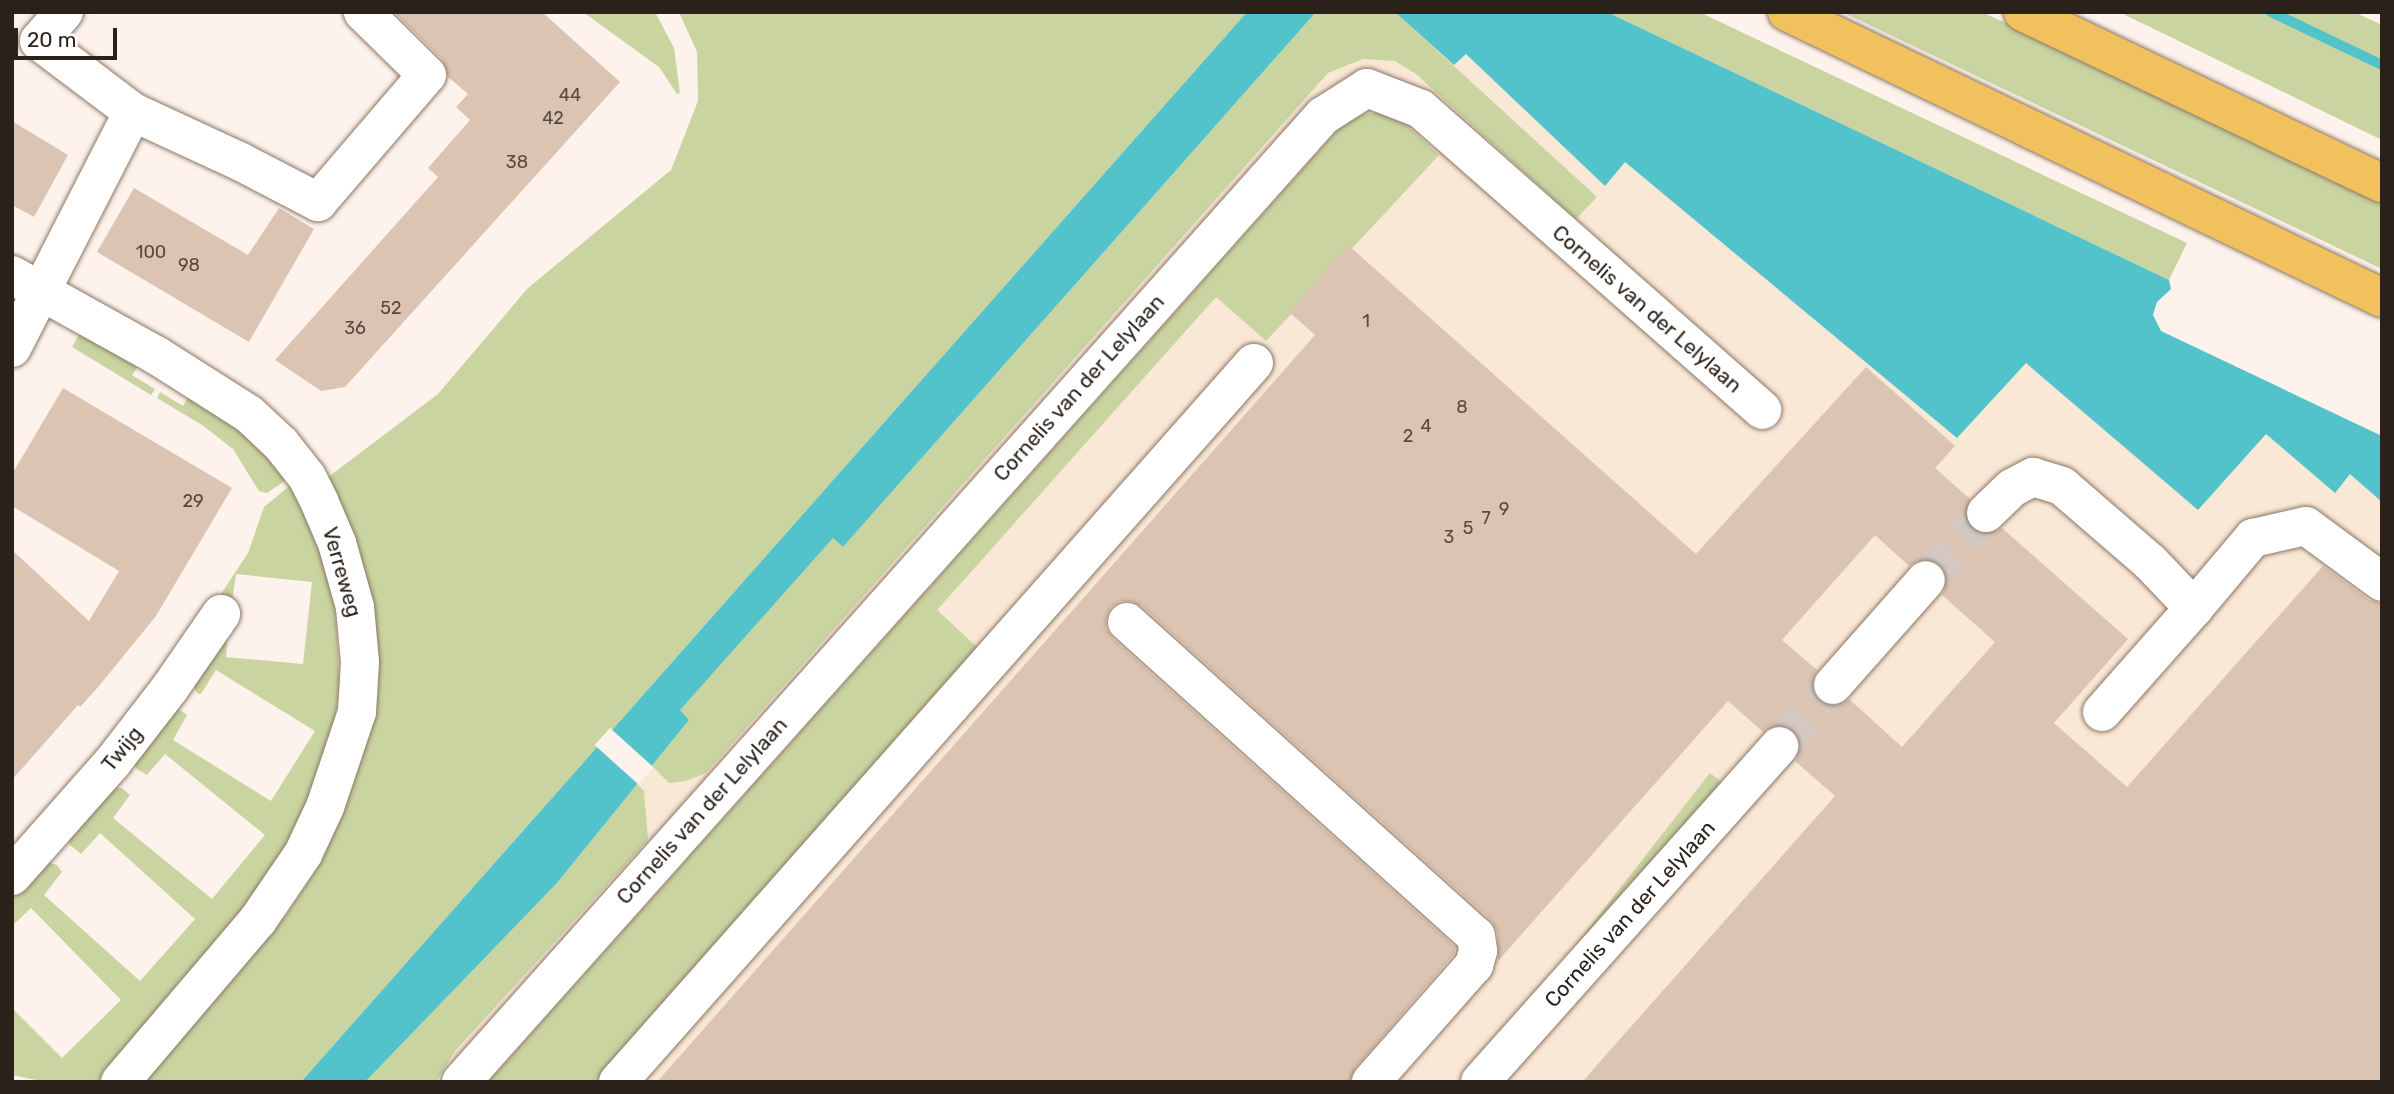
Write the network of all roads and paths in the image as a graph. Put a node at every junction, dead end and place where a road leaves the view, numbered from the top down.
1 (64, 12) edge
2 (363, 12) edge
3 (1787, 12) edge
4 (2023, 12) edge
5 (133, 112) junction
6 (2382, 183) edge
7 (26, 283) edge
8 (2382, 298) edge
9 (12, 348) edge
10 (1254, 363) dead end
11 (1762, 410) dead end
12 (1986, 513) tunnel mouth
13 (1926, 580) tunnel mouth
14 (2382, 582) edge
15 (2194, 608) junction
16 (222, 614) dead end
17 (1127, 622) dead end
18 (1833, 685) tunnel mouth
19 (2102, 712) dead end
20 (1779, 746) tunnel mouth
21 (12, 876) edge
22 (120, 1082) edge
23 (461, 1082) edge
24 (618, 1082) edge
25 (1371, 1082) edge
26 (1480, 1082) edge

1 - 5 street
2 - 5 street
3 - 8 highway
4 - 6 highway
5 - 7 street
7 - 9 street
7 - 22 street, Verreweg
10 - 24 street
11 - 23 street, Cornelis van der Lelylaan
12 - 15 street
13 - 18 street
14 - 15 street
15 - 19 street
16 - 21 street, Twijg
17 - 25 street
20 - 26 street, Cornelis van der Lelylaan

